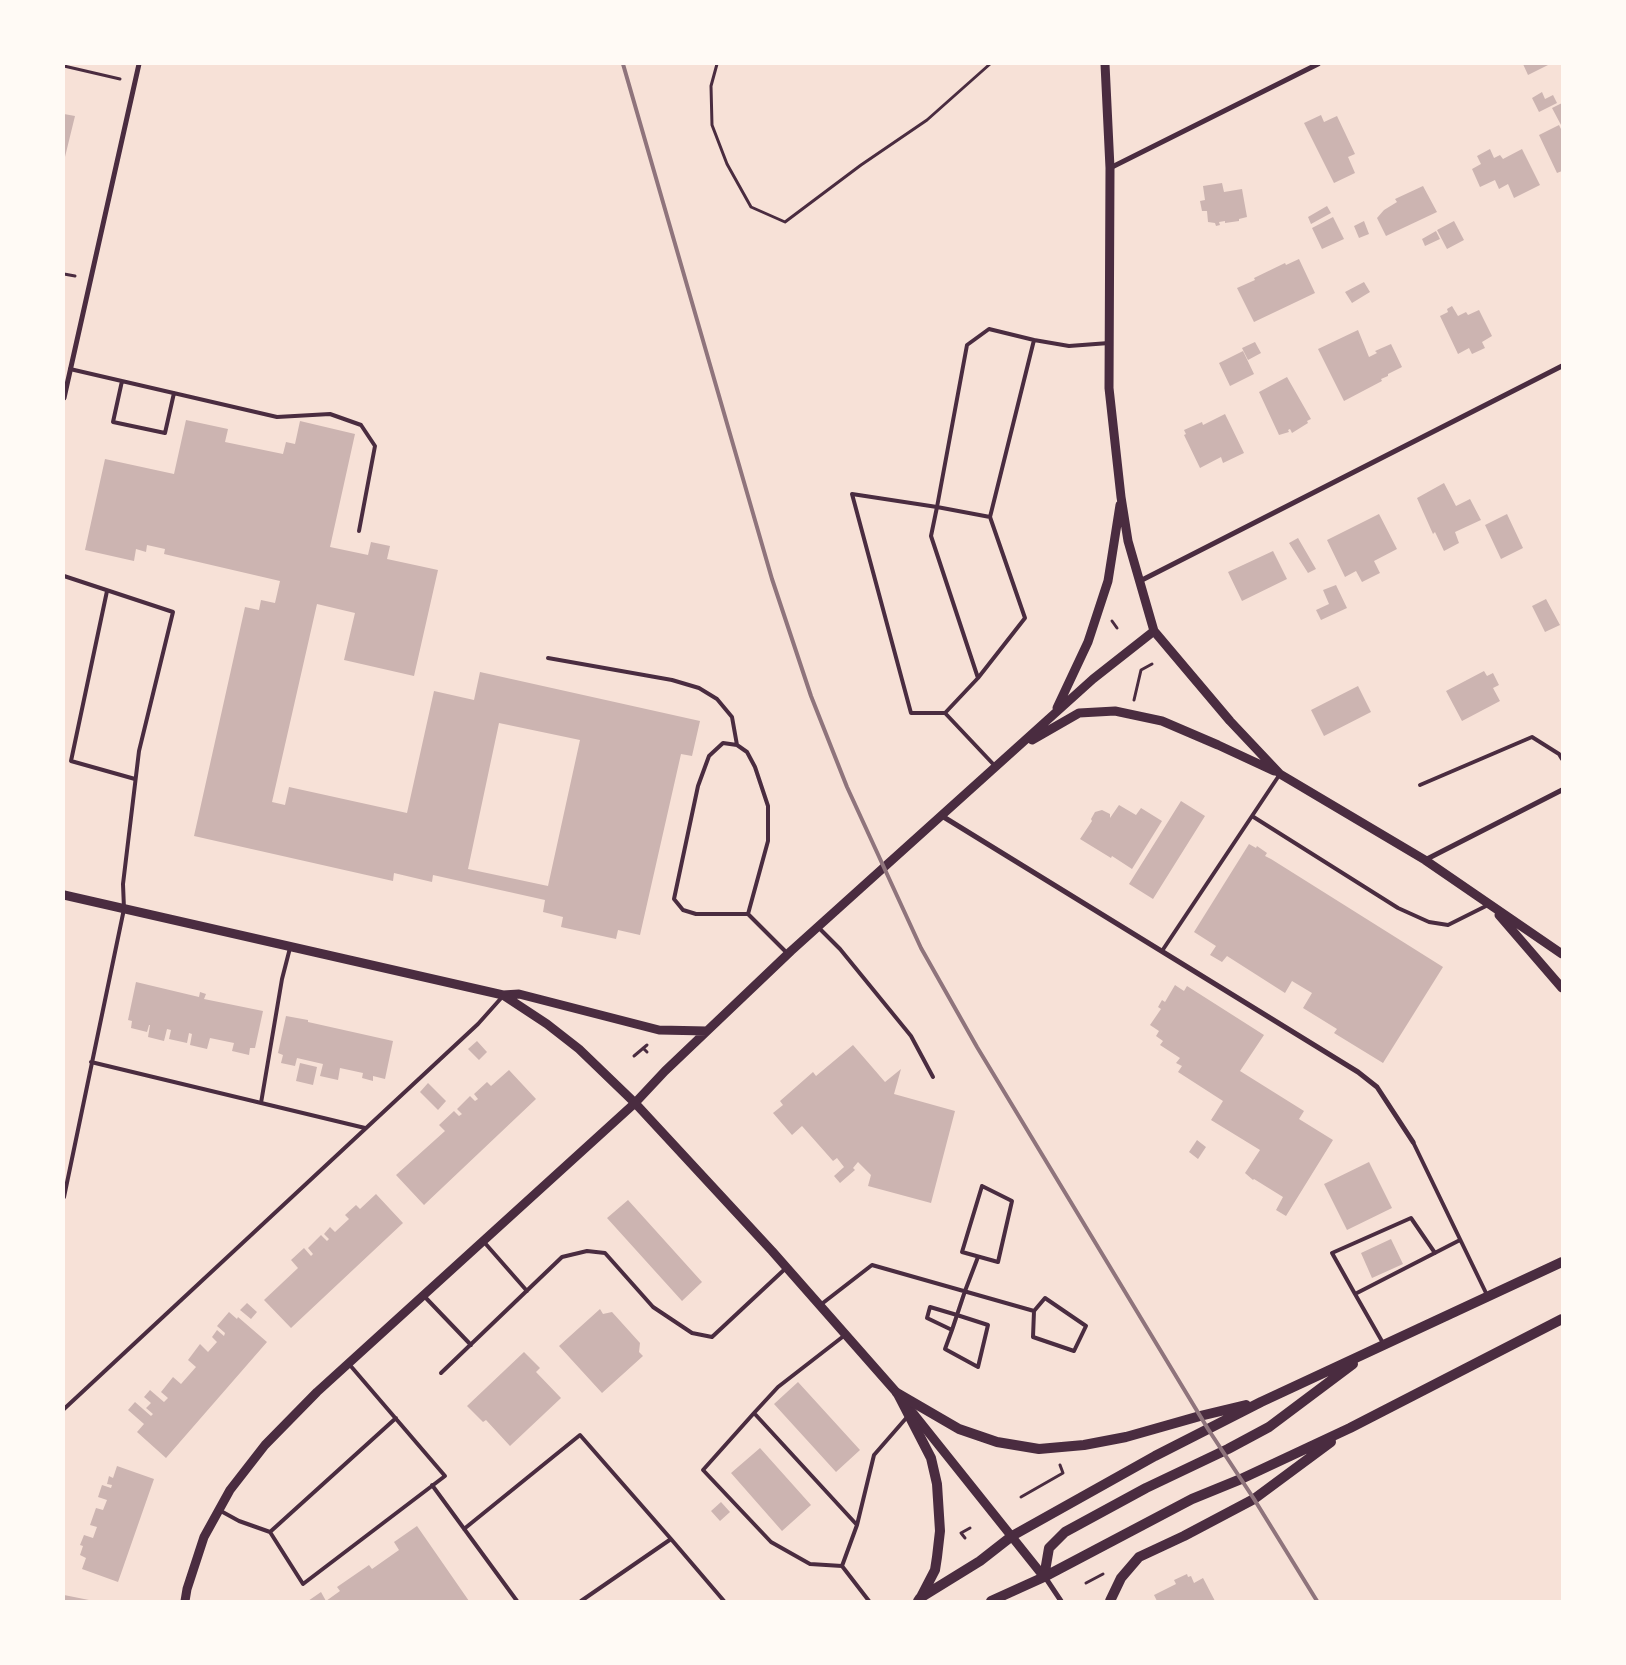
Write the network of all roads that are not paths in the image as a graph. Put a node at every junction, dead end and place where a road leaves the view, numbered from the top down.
1 (139, 64) edge
2 (1105, 64) edge
3 (1318, 64) edge
4 (1110, 168) junction
5 (1034, 340) junction
6 (1109, 343) junction
7 (1562, 366) edge
8 (70, 370) junction
9 (122, 382) junction
10 (174, 393) junction
11 (64, 398) edge
12 (1121, 497) junction
13 (937, 507) junction
14 (990, 517) junction
15 (359, 531) dead end
16 (64, 576) edge
17 (1140, 580) junction
18 (107, 591) junction
19 (1154, 631) junction
20 (548, 658) dead end
21 (978, 678) junction
22 (945, 713) junction
23 (1055, 713) junction
24 (737, 746) junction
25 (1018, 747) junction
26 (1562, 759) edge
27 (996, 767) junction
28 (1280, 774) junction
29 (135, 778) junction
30 (1420, 785) dead end
31 (1562, 790) edge
32 (942, 816) junction
33 (1252, 816) junction
34 (1425, 860) junction
35 (64, 896) edge
36 (1489, 904) junction
37 (124, 909) junction
38 (748, 914) junction
39 (818, 927) junction
40 (290, 947) junction
41 (1162, 951) junction
42 (788, 954) junction
43 (1562, 954) edge
44 (1562, 988) edge
45 (503, 995) junction
46 (707, 1031) junction
47 (92, 1062) junction
48 (933, 1077) dead end
49 (261, 1103) junction
50 (635, 1103) junction
51 (365, 1128) junction
52 (1413, 1142) joint
53 (64, 1197) edge
54 (1460, 1240) junction
55 (483, 1241) junction
56 (1435, 1253) junction
57 (978, 1256) junction
58 (1562, 1262) edge
59 (786, 1268) junction
60 (527, 1291) junction
61 (966, 1291) junction
62 (1355, 1294) junction
63 (424, 1296) junction
64 (1488, 1297) junction
65 (820, 1306) junction
66 (1034, 1311) junction
67 (957, 1315) junction
68 (1562, 1319) edge
69 (952, 1330) junction
70 (845, 1335) junction
71 (1384, 1345) junction
72 (470, 1346) junction
73 (1370, 1351) junction
74 (349, 1364) junction
75 (441, 1373) dead end
76 (897, 1393) junction
77 (1261, 1402) junction
78 (64, 1409) edge
79 (754, 1413) junction
80 (909, 1415) junction
81 (396, 1418) junction
82 (1350, 1428) junction
83 (432, 1485) junction
84 (219, 1510) junction
85 (857, 1525) junction
86 (464, 1529) junction
87 (270, 1532) junction
88 (1012, 1536) junction
89 (671, 1539) junction
90 (842, 1566) junction
91 (1044, 1577) junction
92 (919, 1600) edge
93 (185, 1601) edge
94 (517, 1601) edge
95 (581, 1601) edge
96 (724, 1601) edge
97 (869, 1601) edge
98 (991, 1601) edge
99 (1061, 1601) edge
100 (1110, 1601) edge

1 - 8 street
2 - 4 street
3 - 4 street
4 - 6 street
5 - 6 lane
5 - 13 lane
5 - 14 lane
6 - 12 street
7 - 17 street
8 - 9 lane
8 - 11 street
9 - 10 lane
9 - 10 lane
10 - 15 lane
12 - 17 street
12 - 23 street
13 - 14 lane
13 - 21 lane
13 - 22 lane
14 - 21 lane
16 - 18 lane
17 - 19 street
18 - 29 lane
18 - 29 lane
19 - 23 street
19 - 28 street
20 - 24 lane
21 - 22 lane
22 - 27 lane
23 - 25 street
24 - 38 lane
24 - 38 lane
25 - 27 street
25 - 28 street
26 - 30 lane
27 - 32 street
28 - 33 lane
28 - 34 street
29 - 37 lane
31 - 34 street
32 - 39 street
32 - 41 street
33 - 36 lane
33 - 41 lane
34 - 36 street
35 - 37 street
36 - 43 street
36 - 44 street
37 - 40 street
37 - 47 lane
38 - 42 lane
39 - 42 street
39 - 48 lane
40 - 45 street
40 - 49 lane
41 - 52 street
42 - 46 street
45 - 46 street
45 - 50 street
45 - 51 lane
46 - 50 street
47 - 49 lane
47 - 53 lane
49 - 51 lane
50 - 55 street
50 - 59 street
51 - 78 lane
52 - 54 lane
54 - 56 lane
54 - 64 lane
55 - 60 lane
55 - 63 street
56 - 62 lane
56 - 62 lane
57 - 57 lane
57 - 61 lane
58 - 64 main road
59 - 60 lane
59 - 65 street
60 - 72 lane
61 - 65 lane
61 - 66 lane
61 - 67 lane
62 - 71 lane
63 - 72 lane
63 - 74 street
64 - 71 main road
65 - 70 street
66 - 66 lane
67 - 69 lane
67 - 69 lane
67 - 69 lane
68 - 82 main road
70 - 76 street
70 - 79 lane
71 - 73 main road
72 - 75 lane
73 - 77 main road
73 - 91 main road
74 - 81 lane
74 - 84 street
76 - 77 main road
76 - 80 main road
76 - 88 street
77 - 88 main road
79 - 85 lane
79 - 90 lane
80 - 85 lane
80 - 92 main road
81 - 83 lane
81 - 87 lane
82 - 91 main road
82 - 100 main road
83 - 86 lane
83 - 87 lane
84 - 87 lane
84 - 93 street
85 - 90 lane
86 - 89 lane
86 - 94 lane
88 - 91 street
88 - 92 main road
89 - 95 lane
89 - 96 lane
90 - 97 lane
91 - 98 main road
91 - 99 street

